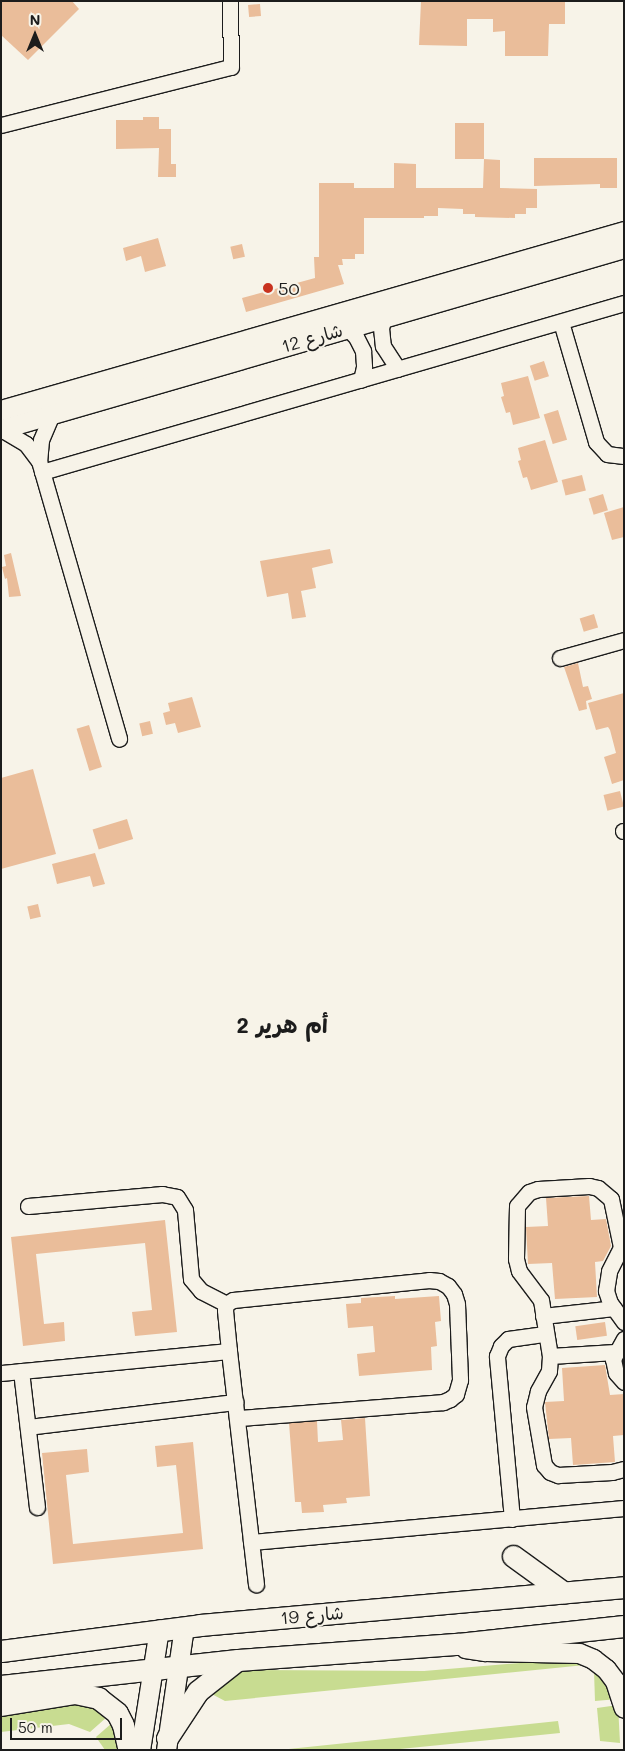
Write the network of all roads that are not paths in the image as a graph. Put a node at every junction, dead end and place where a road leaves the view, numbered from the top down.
1 (230, 1) edge
2 (1, 125) edge
3 (624, 230) edge
4 (624, 248) edge
5 (624, 302) edge
6 (384, 318) junction
7 (561, 322) junction
8 (347, 328) junction
9 (398, 369) junction
10 (361, 380) junction
11 (1, 410) edge
12 (23, 413) junction
13 (52, 414) junction
14 (1, 429) edge
15 (624, 456) edge
16 (40, 466) junction
17 (624, 640) edge
18 (560, 658) dead end
19 (119, 739) dead end
20 (28, 1206) dead end
21 (226, 1304) junction
22 (614, 1308) junction
23 (543, 1316) junction
24 (624, 1322) edge
25 (545, 1334) junction
26 (624, 1339) edge
27 (229, 1351) junction
28 (615, 1352) junction
29 (550, 1356) junction
30 (2, 1368) edge
31 (20, 1371) junction
32 (624, 1382) edge
33 (236, 1402) junction
34 (238, 1418) junction
35 (28, 1427) junction
36 (624, 1469) edge
37 (37, 1507) dead end
38 (624, 1508) edge
39 (512, 1519) junction
40 (251, 1542) junction
41 (514, 1556) dead end
42 (256, 1584) dead end
43 (624, 1587) edge
44 (563, 1592) junction
45 (624, 1626) edge
46 (184, 1627) junction
47 (160, 1629) junction
48 (458, 1644) junction
49 (1, 1651) edge
50 (238, 1660) junction
51 (178, 1666) junction
52 (153, 1669) junction
53 (1, 1686) edge
54 (1, 1704) edge
55 (624, 1708) edge
56 (166, 1744) edge
57 (129, 1750) edge
58 (140, 1750) edge

1 - 2 street
3 - 12 street, شارع 12
4 - 6 street, شارع 12
5 - 7 street
6 - 8 street, شارع 12
6 - 9 street
7 - 9 street
7 - 15 street
8 - 10 street
8 - 13 street, شارع 12
9 - 10 street
10 - 16 street
11 - 12 street, شارع 12
12 - 13 street, شارع 12
12 - 14 street, شارع 12
13 - 16 street
14 - 16 street
16 - 19 street
17 - 18 street
20 - 21 street
21 - 27 street
21 - 34 street
22 - 23 street
22 - 23 street
22 - 24 street
23 - 25 street
25 - 29 street
25 - 39 street
26 - 28 street
27 - 31 street
27 - 33 street
28 - 29 street
28 - 32 street
29 - 36 street
30 - 31 street
31 - 35 street
33 - 34 street
33 - 35 street
34 - 40 street
35 - 37 street
38 - 39 street
39 - 40 street
40 - 42 street
41 - 44 main road
43 - 44 main road, شارع 19
44 - 46 main road, شارع 19
45 - 48 main road
46 - 47 main road, شارع 19
46 - 51 street
47 - 49 main road, شارع 19
47 - 52 street
48 - 50 main road
48 - 55 street
50 - 51 main road
50 - 56 main road
51 - 52 main road
51 - 56 street
52 - 53 main road
52 - 58 street
54 - 57 main road

